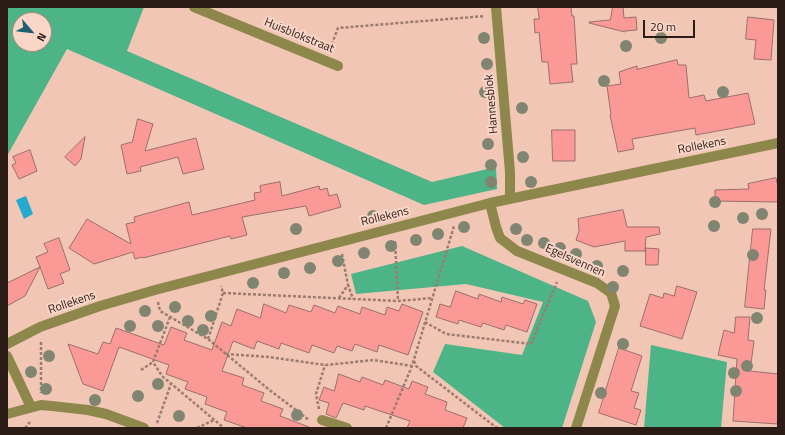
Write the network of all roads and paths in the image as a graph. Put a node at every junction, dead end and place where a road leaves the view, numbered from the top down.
1 (194, 7) edge
2 (207, 10) edge
3 (497, 11) edge
4 (325, 61) junction
5 (338, 66) dead end
6 (778, 143) edge
7 (510, 199) junction
8 (490, 203) junction
9 (458, 212) junction
10 (394, 228) junction
11 (340, 242) junction
12 (562, 268) junction
13 (218, 274) junction
14 (348, 285) junction
15 (155, 290) junction
16 (223, 293) junction
17 (339, 298) junction
18 (432, 298) junction
19 (353, 299) junction
20 (398, 301) junction
21 (170, 317) junction
22 (425, 322) junction
23 (40, 327) junction
24 (208, 339) junction
25 (7, 344) edge
26 (225, 354) junction
27 (7, 356) edge
28 (414, 360) junction
29 (153, 362) junction
30 (326, 365) junction
31 (412, 366) junction
32 (142, 370) dead end
33 (171, 384) junction
34 (36, 406) junction
35 (7, 414) edge
36 (214, 420) junction
37 (322, 420) junction
38 (336, 426) edge
39 (144, 428) edge
40 (155, 428) edge
41 (197, 428) edge
42 (224, 428) edge
43 (347, 428) edge
44 (386, 428) edge
45 (497, 428) edge
46 (576, 428) edge

1 - 2 street, Huisblokstraat
2 - 4 street, Huisblokstraat
3 - 4 path
3 - 7 street, Hannesblok
4 - 5 street, Huisblokstraat
6 - 7 street, Rollekens
7 - 8 street, Rollekens
8 - 9 street, Rollekens
8 - 12 street, Egelsvennen
9 - 10 street, Rollekens
9 - 18 path
10 - 11 street, Rollekens
10 - 20 path
11 - 13 street, Rollekens
11 - 14 path
12 - 22 path
12 - 46 street, Egelsvennen
13 - 15 street, Rollekens
13 - 16 path
14 - 17 path
14 - 19 path
15 - 21 path
15 - 23 street, Rollekens
16 - 17 path
16 - 24 path
17 - 19 path
18 - 20 path
18 - 22 path
19 - 20 path
21 - 24 path
21 - 29 path
22 - 28 path
23 - 25 street, Rollekens
23 - 34 path
24 - 26 path
26 - 30 path
26 - 37 path
27 - 34 street
28 - 31 path
28 - 45 path
29 - 32 path
29 - 33 path
30 - 31 path
30 - 37 path
31 - 44 path
33 - 36 path
33 - 40 path
34 - 35 street
34 - 39 street
36 - 41 path
36 - 42 path
37 - 38 street
38 - 43 street

